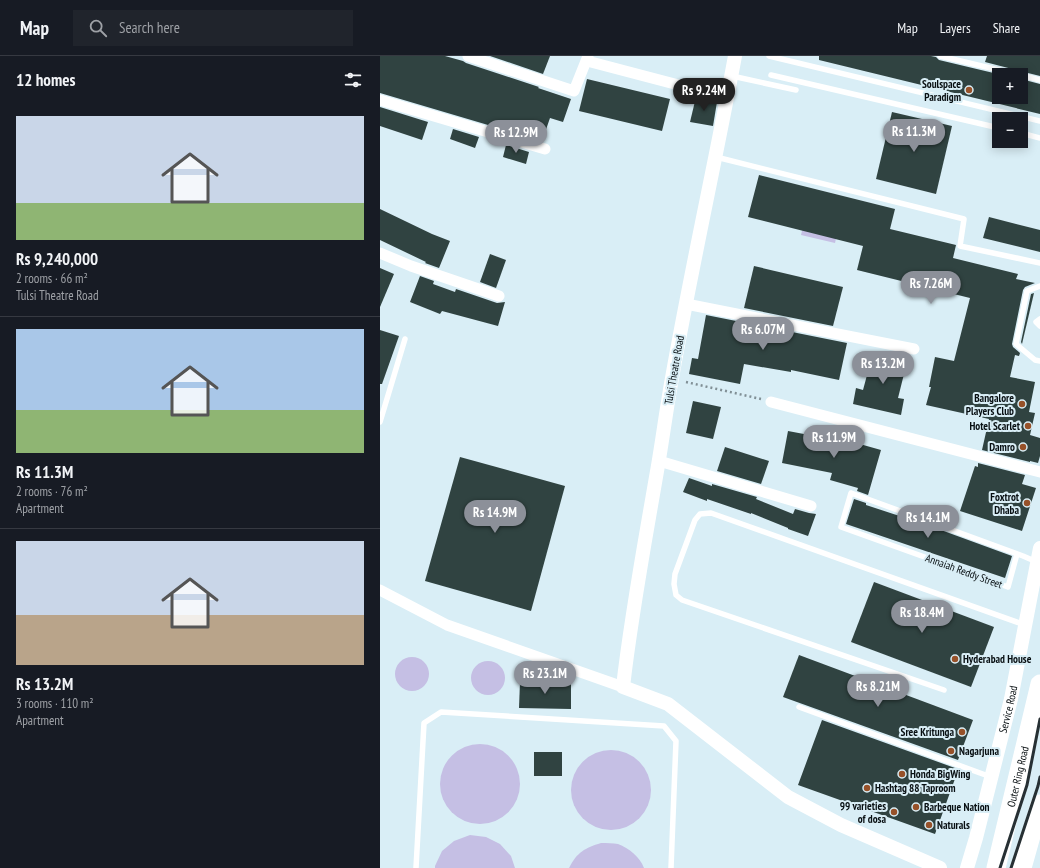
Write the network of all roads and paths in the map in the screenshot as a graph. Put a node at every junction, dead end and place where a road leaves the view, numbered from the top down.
1 (468, 56) edge
2 (736, 56) edge
3 (769, 56) edge
4 (940, 56) edge
5 (588, 58) edge
6 (992, 68) edge
7 (771, 75) dead end
8 (732, 76) junction
9 (1028, 77) edge
10 (1040, 80) edge
11 (796, 90) dead end
12 (728, 98) junction
13 (380, 100) edge
14 (1040, 120) edge
15 (992, 126) edge
16 (1028, 135) edge
17 (1040, 138) edge
18 (545, 149) dead end
19 (715, 156) junction
20 (380, 253) edge
21 (1040, 263) edge
22 (1040, 286) edge
23 (499, 296) dead end
24 (686, 304) junction
25 (1040, 319) edge
26 (1040, 326) edge
27 (406, 339) dead end
28 (914, 349) dead end
29 (1040, 361) edge
30 (671, 379) junction
31 (771, 402) joint
32 (380, 422) edge
33 (659, 461) junction
34 (1040, 472) edge
35 (811, 506) dead end
36 (1018, 554) junction
37 (1039, 555) edge
38 (380, 590) edge
39 (1026, 625) junction
40 (1040, 684) edge
41 (623, 687) junction
42 (944, 690) dead end
43 (799, 707) dead end
44 (991, 778) junction
45 (1040, 804) edge
46 (416, 868) edge
47 (671, 868) edge
48 (940, 868) edge
49 (967, 868) edge
50 (996, 868) edge
51 (1022, 868) edge

1 - 5 street
2 - 8 street, Tulsi Theatre Road
3 - 14 lane
4 - 6 lane
5 - 12 street
7 - 15 lane
8 - 11 lane
8 - 12 street, Tulsi Theatre Road
9 - 10 lane
12 - 19 street, Tulsi Theatre Road
13 - 18 street
16 - 17 lane
19 - 21 lane
19 - 24 street, Tulsi Theatre Road
20 - 23 street
22 - 29 lane
24 - 28 street
24 - 30 street, Tulsi Theatre Road
25 - 26 lane
27 - 32 lane
30 - 31 path
30 - 33 street, Tulsi Theatre Road
31 - 34 street
33 - 35 street
33 - 41 street, Tulsi Theatre Road
36 - 36 lane, Annaiah Reddy Street
36 - 37 lane, Annaiah Reddy Street
37 - 39 street, Service Road
38 - 41 street
39 - 42 lane
39 - 44 street, Service Road
40 - 50 highway, Outer Ring Road
41 - 48 street
43 - 44 lane
44 - 49 street, Service Road
45 - 51 highway
46 - 47 lane

